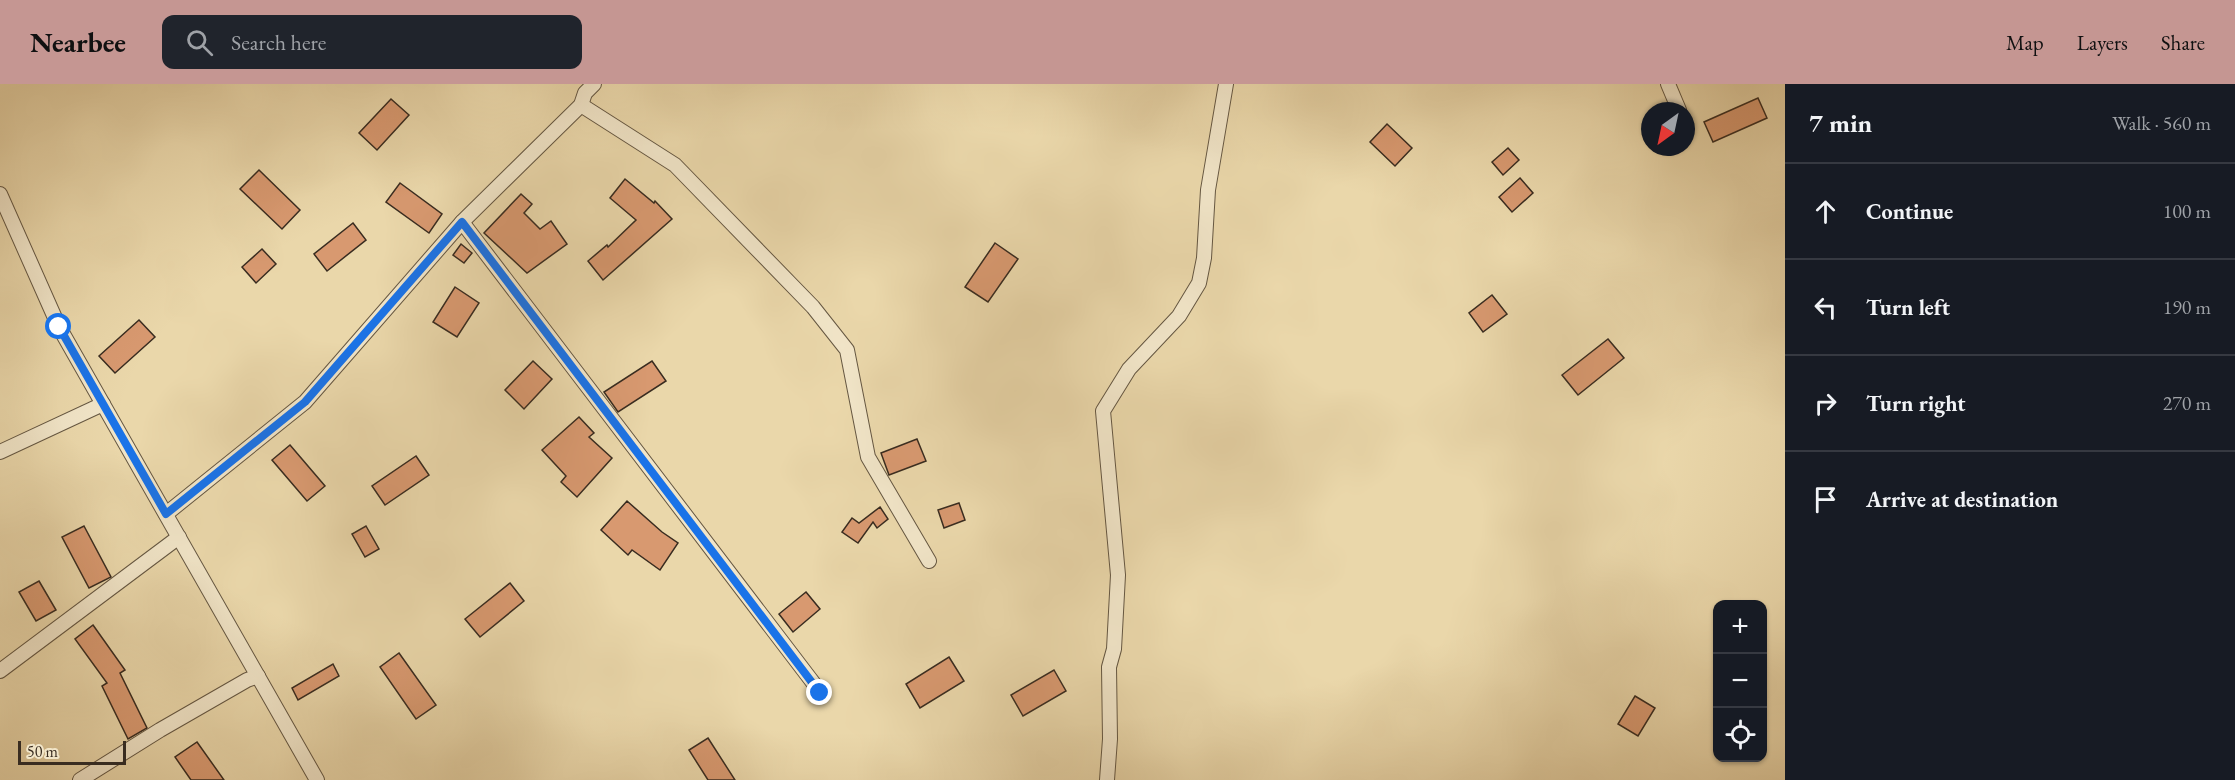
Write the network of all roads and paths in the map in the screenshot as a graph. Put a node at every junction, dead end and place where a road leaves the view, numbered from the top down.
1 (594, 84) edge
2 (1226, 84) edge
3 (1668, 84) edge
4 (1676, 102) edge
5 (581, 105) junction
6 (0, 194) edge
7 (462, 222) junction
8 (103, 404) junction
9 (0, 453) edge
10 (166, 514) junction
11 (179, 537) junction
12 (929, 561) dead end
13 (0, 671) edge
14 (258, 676) junction
15 (820, 693) dead end
16 (80, 780) edge
17 (317, 780) edge
18 (1107, 780) edge

1 - 5 street
2 - 18 street
3 - 4 street
5 - 7 street
5 - 12 street
6 - 8 street
7 - 10 street
7 - 15 street
8 - 9 street
8 - 10 street
10 - 11 street
11 - 13 street
11 - 14 street
14 - 16 street
14 - 17 street

